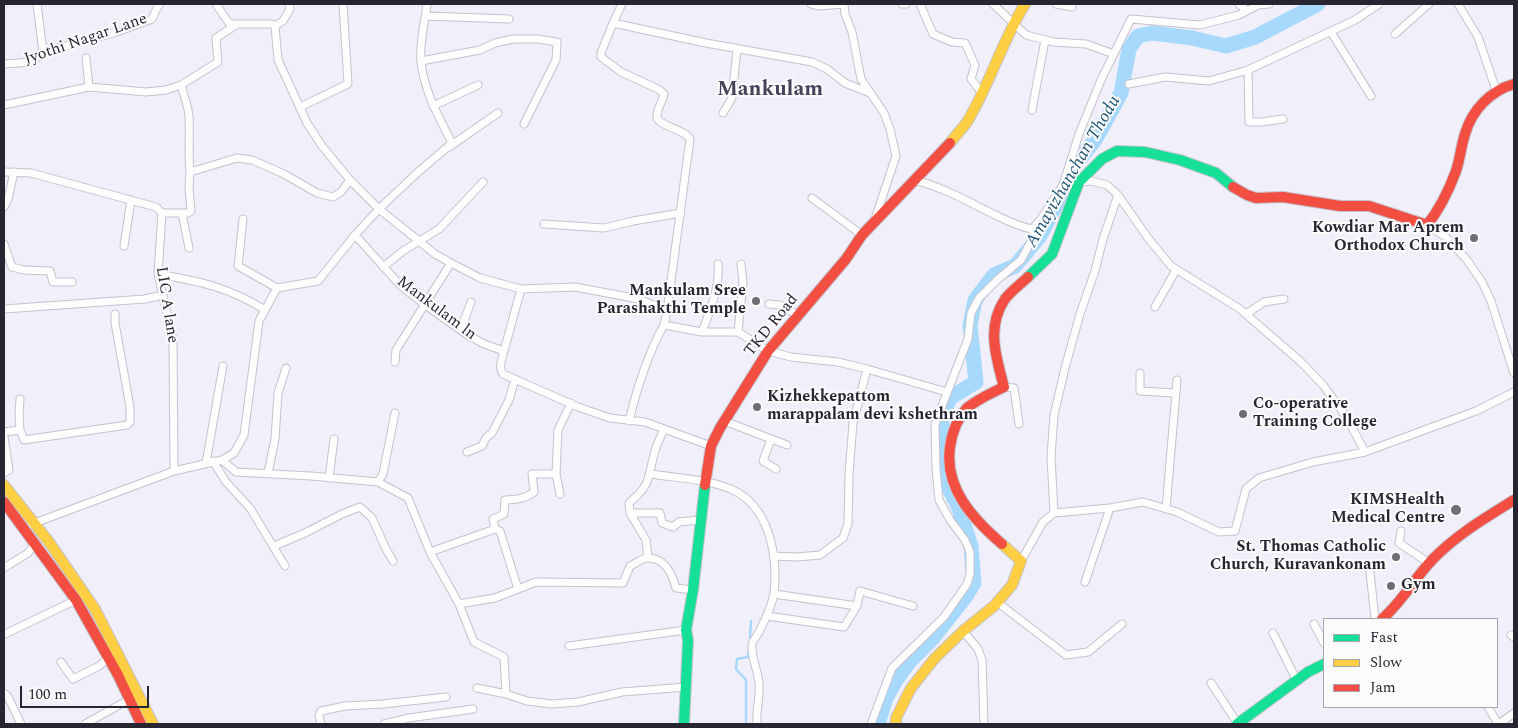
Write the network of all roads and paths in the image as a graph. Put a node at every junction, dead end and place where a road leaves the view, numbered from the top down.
1 (37, 4) edge
2 (160, 4) edge
3 (216, 4) edge
4 (289, 4) edge
5 (343, 4) edge
6 (427, 4) edge
7 (622, 4) edge
8 (811, 4) edge
9 (844, 4) edge
10 (920, 4) edge
11 (993, 4) edge
12 (1025, 4) edge
13 (1056, 4) edge
14 (1239, 4) edge
15 (1269, 4) edge
16 (1380, 4) edge
17 (1429, 4) edge
18 (1458, 4) edge
19 (1072, 7) dead end
20 (1247, 11) junction
21 (426, 16) junction
22 (509, 19) dead end
23 (613, 23) junction
24 (1013, 23) junction
25 (236, 25) junction
26 (275, 26) junction
27 (1331, 32) junction
28 (1395, 34) dead end
29 (1045, 40) junction
30 (737, 49) junction
31 (43, 52) junction
32 (1114, 54) junction
33 (86, 58) dead end
34 (421, 61) junction
35 (4, 64) edge
36 (1248, 70) junction
37 (1128, 84) dead end
38 (1514, 84) edge
39 (182, 85) junction
40 (478, 85) dead end
41 (89, 87) junction
42 (1496, 90) junction
43 (870, 93) junction
44 (982, 93) junction
45 (1371, 96) dead end
46 (4, 105) edge
47 (433, 106) junction
48 (300, 107) junction
49 (1032, 110) dead end
50 (498, 113) dead end
51 (723, 113) dead end
52 (1283, 119) dead end
53 (524, 124) dead end
54 (449, 147) junction
55 (4, 172) edge
56 (14, 172) junction
57 (190, 172) junction
58 (350, 180) junction
59 (914, 180) junction
60 (483, 182) dead end
61 (1080, 182) junction
62 (1118, 196) junction
63 (812, 198) dead end
64 (131, 200) junction
65 (4, 208) edge
66 (379, 209) junction
67 (162, 213) junction
68 (182, 213) junction
69 (681, 213) junction
70 (242, 219) dead end
71 (875, 221) junction
72 (544, 224) dead end
73 (1427, 225) junction
74 (1032, 229) junction
75 (355, 235) junction
76 (862, 236) junction
77 (419, 241) junction
78 (4, 244) edge
79 (124, 246) dead end
80 (189, 248) dead end
81 (451, 263) junction
82 (718, 264) dead end
83 (741, 264) dead end
84 (383, 266) junction
85 (1176, 270) junction
86 (158, 274) junction
87 (72, 282) dead end
88 (277, 288) junction
89 (521, 289) junction
90 (163, 295) junction
91 (1284, 299) dead end
92 (471, 302) dead end
93 (424, 304) junction
94 (769, 304) dead end
95 (1155, 307) dead end
96 (4, 309) edge
97 (264, 310) junction
98 (667, 311) junction
99 (115, 314) dead end
100 (1246, 314) junction
101 (799, 316) junction
102 (664, 325) junction
103 (461, 330) junction
104 (702, 332) junction
105 (738, 332) junction
106 (504, 351) junction
107 (768, 351) junction
108 (395, 362) dead end
109 (223, 366) dead end
110 (286, 368) dead end
111 (867, 369) junction
112 (1140, 373) dead end
113 (1514, 373) edge
114 (515, 378) junction
115 (1177, 380) dead end
116 (1004, 387) junction
117 (947, 392) junction
118 (1514, 392) edge
119 (1176, 393) junction
120 (20, 399) dead end
121 (571, 404) junction
122 (395, 413) dead end
123 (629, 421) junction
124 (724, 422) junction
125 (1019, 424) dead end
126 (664, 429) junction
127 (20, 430) junction
128 (4, 432) edge
129 (4, 437) edge
130 (334, 439) dead end
131 (770, 439) junction
132 (711, 446) junction
133 (787, 446) dead end
134 (467, 452) dead end
135 (1365, 452) junction
136 (222, 460) junction
137 (209, 462) junction
138 (776, 469) dead end
139 (174, 471) junction
140 (4, 473) edge
141 (268, 473) junction
142 (556, 474) junction
143 (651, 474) junction
144 (329, 478) junction
145 (378, 482) junction
146 (705, 482) junction
147 (4, 485) edge
148 (560, 494) dead end
149 (1514, 500) edge
150 (4, 502) edge
151 (1110, 508) junction
152 (1166, 509) junction
153 (630, 513) junction
154 (1054, 513) junction
155 (700, 520) junction
156 (29, 525) junction
157 (495, 530) junction
158 (1400, 531) dead end
159 (36, 543) junction
160 (274, 546) junction
161 (430, 552) junction
162 (773, 556) junction
163 (648, 558) junction
164 (394, 560) dead end
165 (1021, 560) junction
166 (1429, 563) junction
167 (285, 566) dead end
168 (4, 568) edge
169 (1370, 572) dead end
170 (1086, 582) dead end
171 (518, 589) junction
172 (693, 590) junction
173 (774, 594) junction
174 (76, 600) junction
175 (997, 602) junction
176 (459, 604) junction
177 (857, 606) junction
178 (913, 606) dead end
179 (767, 616) junction
180 (1375, 618) edge
181 (1383, 618) edge
182 (1122, 624) dead end
183 (1314, 624) dead end
184 (686, 630) junction
185 (963, 631) junction
186 (1273, 633) dead end
187 (5, 634) dead end
188 (1323, 641) edge
189 (569, 646) dead end
190 (109, 658) junction
191 (61, 662) dead end
192 (1323, 664) edge
193 (1296, 681) junction
194 (1211, 683) dead end
195 (686, 687) junction
196 (477, 688) dead end
197 (4, 694) edge
198 (506, 694) junction
199 (446, 697) dead end
200 (130, 699) junction
201 (1489, 708) edge
202 (473, 709) dead end
203 (1514, 713) edge
204 (984, 721) edge
205 (21, 724) edge
206 (85, 724) edge
207 (141, 724) edge
208 (154, 724) edge
209 (320, 724) edge
210 (384, 724) edge
211 (684, 724) edge
212 (757, 724) edge
213 (871, 724) edge
214 (896, 724) edge
215 (1237, 724) edge
216 (1498, 724) edge

1 - 31 street
2 - 31 street, Jyothi Nagar Lane
3 - 25 street
4 - 26 street
5 - 48 street
6 - 21 street
7 - 23 street
8 - 9 street
9 - 43 street
10 - 44 street
11 - 24 street
12 - 24 street, TKD Road
13 - 19 street
14 - 20 street
15 - 20 street
16 - 27 street
17 - 28 street
18 - 42 street
20 - 32 street
21 - 22 street
21 - 34 street
23 - 30 street
23 - 69 street
24 - 29 street
24 - 44 street, TKD Road
25 - 26 street
25 - 39 street
26 - 48 street
27 - 36 street
27 - 45 street
29 - 32 street
29 - 49 street
30 - 43 street
30 - 51 street
31 - 35 street, Jyothi Nagar Lane
32 - 74 street
33 - 41 street
34 - 47 street
34 - 53 street
36 - 37 street
36 - 52 street
38 - 42 street
39 - 41 street
39 - 57 street
40 - 47 street
41 - 46 street
42 - 73 street
43 - 71 street
44 - 59 street, TKD Road
47 - 54 street
48 - 58 street
50 - 54 street
54 - 66 street
55 - 56 street
56 - 64 street
56 - 65 street
57 - 58 street
57 - 68 street
58 - 66 street
59 - 71 street, TKD Road
59 - 74 street
60 - 77 street
61 - 62 street
61 - 73 street
61 - 116 street
62 - 85 street
62 - 154 street
63 - 76 street
64 - 67 street
64 - 79 street
66 - 75 street
66 - 77 street
67 - 68 street
67 - 86 street, LIC A lane
68 - 80 street
69 - 72 street
69 - 98 street
70 - 88 street
71 - 76 street, TKD Road
73 - 113 street
74 - 117 street
75 - 84 street, Mankulam ln
75 - 88 street
76 - 101 street, TKD Road
77 - 81 street
77 - 84 street
78 - 87 street
81 - 89 street
81 - 93 street
82 - 104 street
83 - 105 street
84 - 93 street, Mankulam ln
85 - 95 street
85 - 100 street
86 - 90 street, LIC A lane
86 - 97 street
88 - 97 street
89 - 98 street
89 - 106 street
90 - 96 street
90 - 139 street, LIC A lane
91 - 100 street
92 - 103 street
93 - 103 street, Mankulam ln
93 - 108 street
94 - 101 street
97 - 136 street
98 - 102 street
99 - 127 street
100 - 135 street
101 - 107 street, TKD Road
102 - 104 street
102 - 123 street
103 - 106 street, Mankulam ln
104 - 105 street
105 - 107 street
106 - 114 street
107 - 111 street
107 - 124 street, TKD Road
109 - 137 street
110 - 141 street
111 - 117 street
111 - 162 street
112 - 119 street
114 - 121 street
114 - 134 street
115 - 119 street
116 - 125 street
116 - 165 street
117 - 213 street
118 - 135 street
119 - 152 street
120 - 127 street
121 - 123 street
121 - 142 street
122 - 145 street
123 - 126 street
124 - 131 street
124 - 132 street, TKD Road
126 - 132 street
126 - 143 street
127 - 128 street
129 - 140 street
130 - 144 street
131 - 133 street
131 - 138 street
132 - 146 street, TKD Road
135 - 152 street
136 - 137 street
136 - 141 street
137 - 139 street
137 - 160 street
139 - 156 street
141 - 144 street
142 - 148 street
142 - 157 street
143 - 146 street
143 - 153 street
144 - 145 street
145 - 161 street
146 - 155 street, TKD Road
146 - 162 street
147 - 156 street
149 - 166 street
150 - 156 street
151 - 152 street
151 - 154 street
151 - 170 street
153 - 155 street
153 - 163 street
154 - 165 street
155 - 172 street, TKD Road
156 - 159 street
156 - 208 street
157 - 161 street
157 - 171 street
158 - 166 street
159 - 168 street
159 - 174 street
160 - 164 street
160 - 167 street
161 - 176 street
162 - 173 street
163 - 171 street
163 - 172 street
165 - 175 street
166 - 181 street
169 - 180 street
171 - 176 street
172 - 184 street, TKD Road
173 - 177 street
173 - 179 street
174 - 187 street
174 - 190 street
175 - 182 street
175 - 185 street
176 - 198 street
177 - 178 street
177 - 179 street
179 - 212 street
183 - 188 street
184 - 189 street
184 - 195 street, TKD Road
185 - 204 street
185 - 214 street
186 - 193 street
190 - 191 street
190 - 200 street
192 - 193 street
193 - 215 street
194 - 215 street
195 - 198 street
195 - 211 street, TKD Road
196 - 198 street
197 - 205 street
199 - 209 street
200 - 206 street
200 - 207 street
201 - 216 street
202 - 210 street
203 - 216 street

